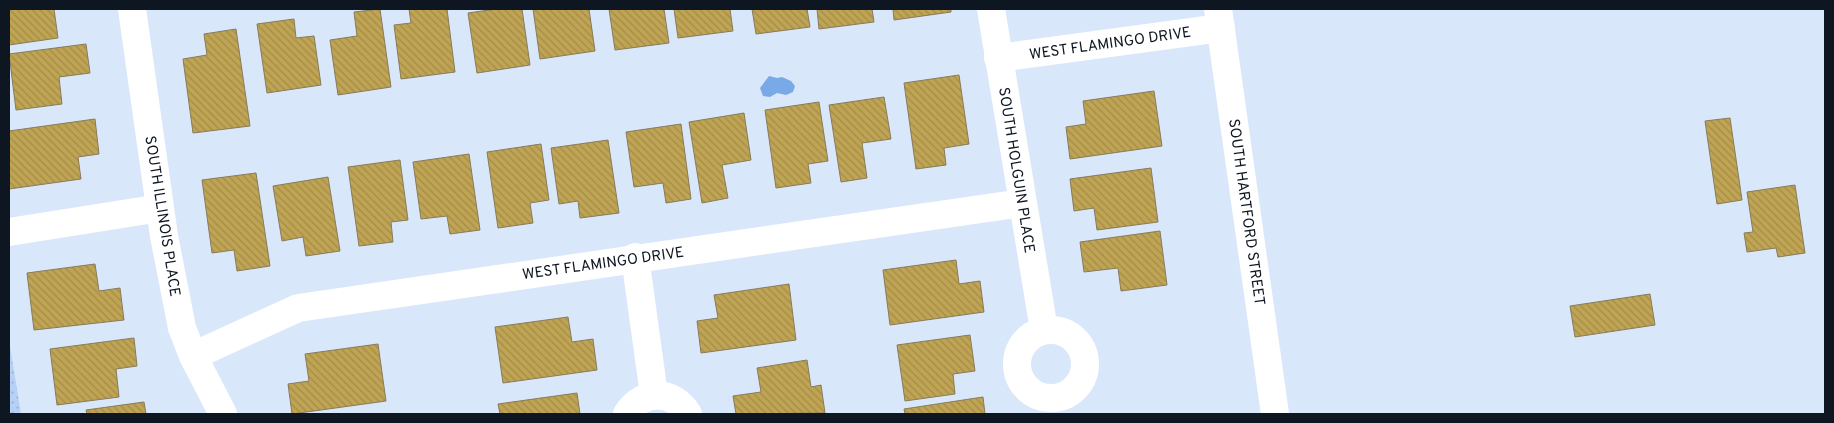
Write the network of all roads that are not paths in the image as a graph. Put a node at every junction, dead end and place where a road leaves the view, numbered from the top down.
1 (132, 9) edge
2 (991, 9) edge
3 (1219, 18) edge
4 (998, 58) junction
5 (1022, 202) junction
6 (160, 208) junction
7 (9, 232) edge
8 (635, 257) junction
9 (1044, 330) dead end
10 (193, 356) junction
11 (654, 395) junction
12 (222, 414) edge
13 (627, 414) edge
14 (688, 414) edge
15 (1276, 414) edge

1 - 6 street, SOUTH ILLINOIS PLACE
2 - 4 street, SOUTH HOLGUIN PLACE
3 - 4 street, WEST FLAMINGO DRIVE
3 - 15 street, SOUTH HARTFORD STREET
4 - 5 street, SOUTH HOLGUIN PLACE
5 - 8 street, WEST FLAMINGO DRIVE
5 - 9 street, SOUTH HOLGUIN PLACE
6 - 7 street
6 - 10 street, SOUTH ILLINOIS PLACE
8 - 10 street, WEST FLAMINGO DRIVE
8 - 11 street
10 - 12 street, SOUTH ILLINOIS PLACE
11 - 13 street
11 - 14 street

